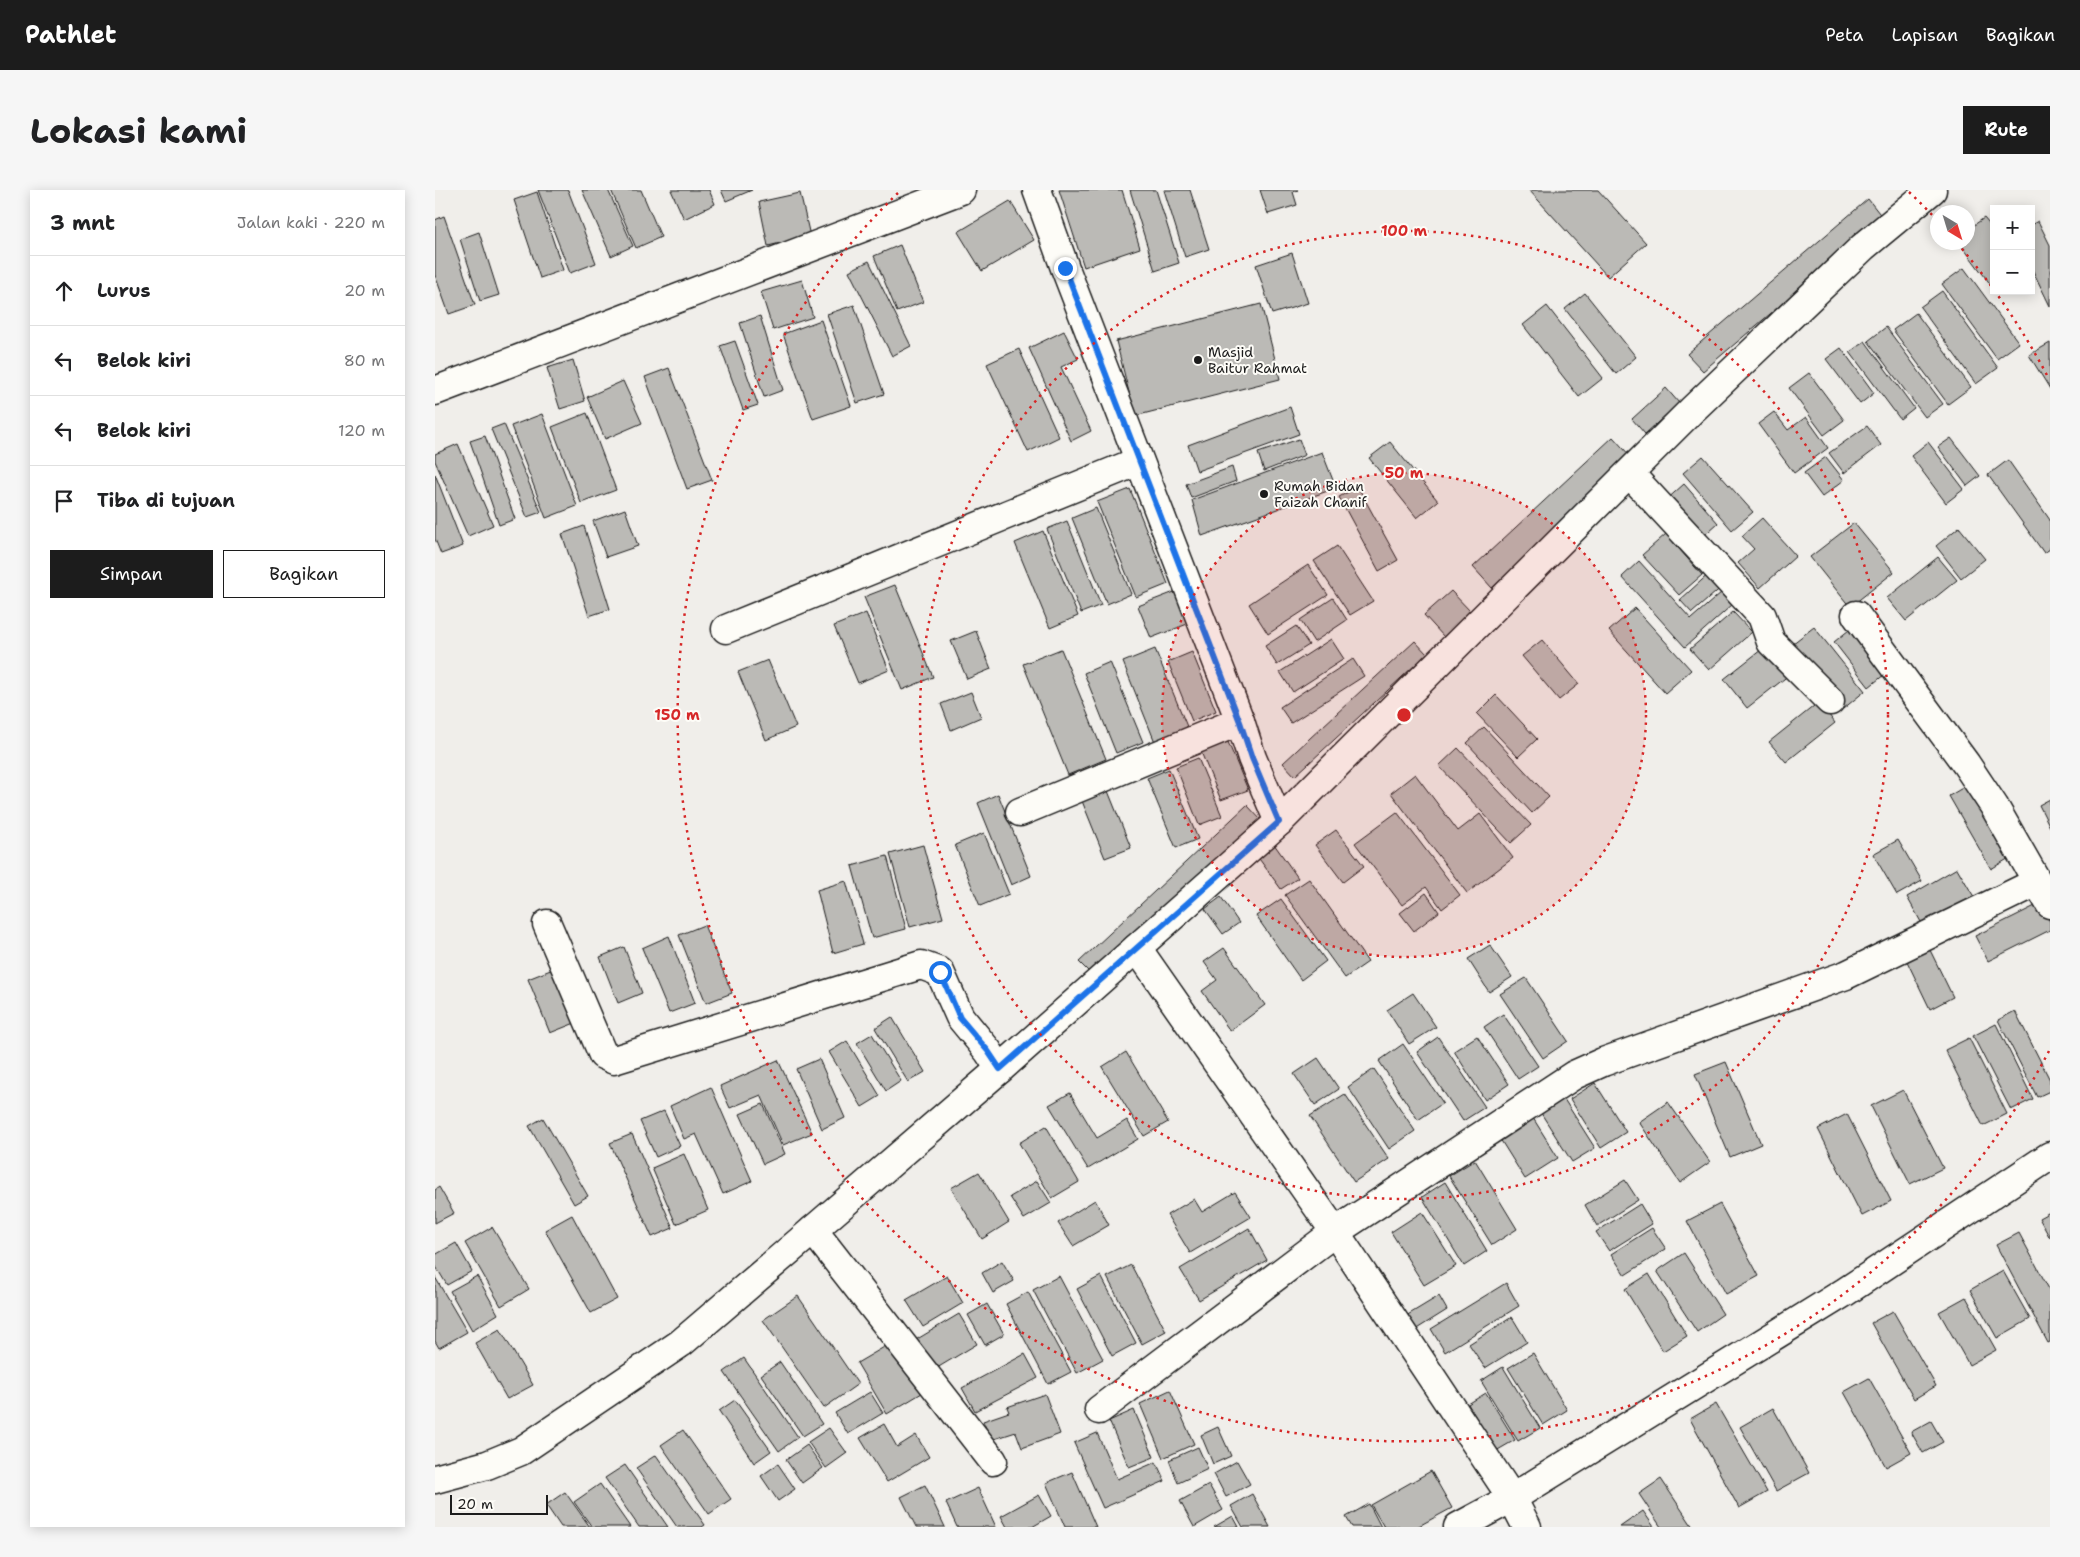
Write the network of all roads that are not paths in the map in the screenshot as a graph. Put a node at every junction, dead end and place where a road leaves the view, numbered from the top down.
1 (961, 190) edge
2 (1037, 190) edge
3 (1932, 190) edge
4 (435, 391) edge
5 (1139, 461) junction
6 (1630, 474) junction
7 (1856, 615) dead end
8 (726, 629) dead end
9 (1830, 701) dead end
10 (1240, 722) junction
11 (1275, 811) junction
12 (1020, 812) dead end
13 (2044, 893) edge
14 (547, 924) dead end
15 (1137, 948) junction
16 (994, 1060) junction
17 (2050, 1156) edge
18 (813, 1230) junction
19 (1335, 1232) junction
20 (1099, 1410) dead end
21 (993, 1461) dead end
22 (435, 1479) edge
23 (1512, 1498) junction
24 (1458, 1527) edge
25 (1527, 1527) edge

1 - 4 street
2 - 5 street
3 - 6 street
5 - 8 street
5 - 10 street
6 - 9 street
6 - 11 street
7 - 13 street
10 - 11 street
10 - 12 street
11 - 15 street
13 - 19 street
14 - 16 street
15 - 16 street
15 - 19 street
16 - 18 street
17 - 23 street
18 - 21 street
18 - 22 street
19 - 20 street
19 - 23 street
23 - 24 street
23 - 25 street

